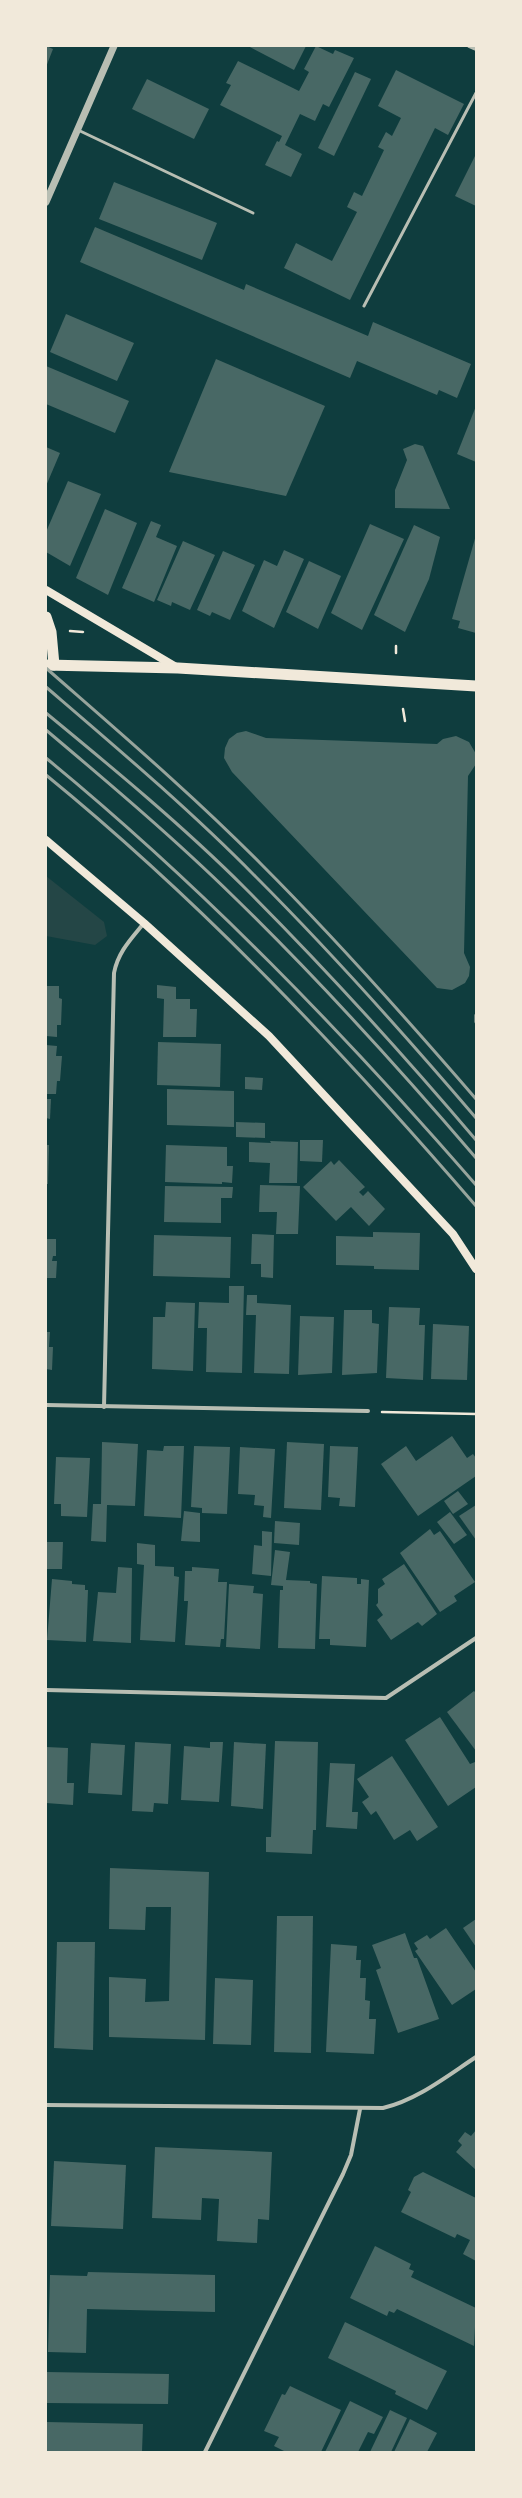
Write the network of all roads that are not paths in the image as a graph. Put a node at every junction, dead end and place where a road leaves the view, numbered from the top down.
1 (114, 46) edge
2 (469, 46) edge
3 (476, 49) edge
4 (476, 93) edge
5 (78, 130) junction
6 (46, 202) edge
7 (253, 213) dead end
8 (364, 306) dead end
9 (46, 590) edge
10 (46, 618) edge
11 (50, 665) edge
12 (178, 668) junction
13 (476, 686) edge
14 (46, 840) edge
15 (144, 923) junction
16 (476, 1015) edge
17 (476, 1021) edge
18 (476, 1269) edge
19 (46, 1405) edge
20 (104, 1407) junction
21 (368, 1411) road end
22 (476, 1638) edge
23 (46, 1690) edge
24 (476, 2057) edge
25 (46, 2105) edge
26 (360, 2109) junction
27 (205, 2452) edge

1 - 5 street
2 - 3 street
4 - 8 lane
5 - 6 street
5 - 7 lane
9 - 12 main road
10 - 11 highway
11 - 12 highway
12 - 13 highway
14 - 15 main road
15 - 18 main road
15 - 20 street
16 - 17 lane
19 - 20 street
20 - 21 street
22 - 23 street
24 - 26 street
25 - 26 street
26 - 27 street

